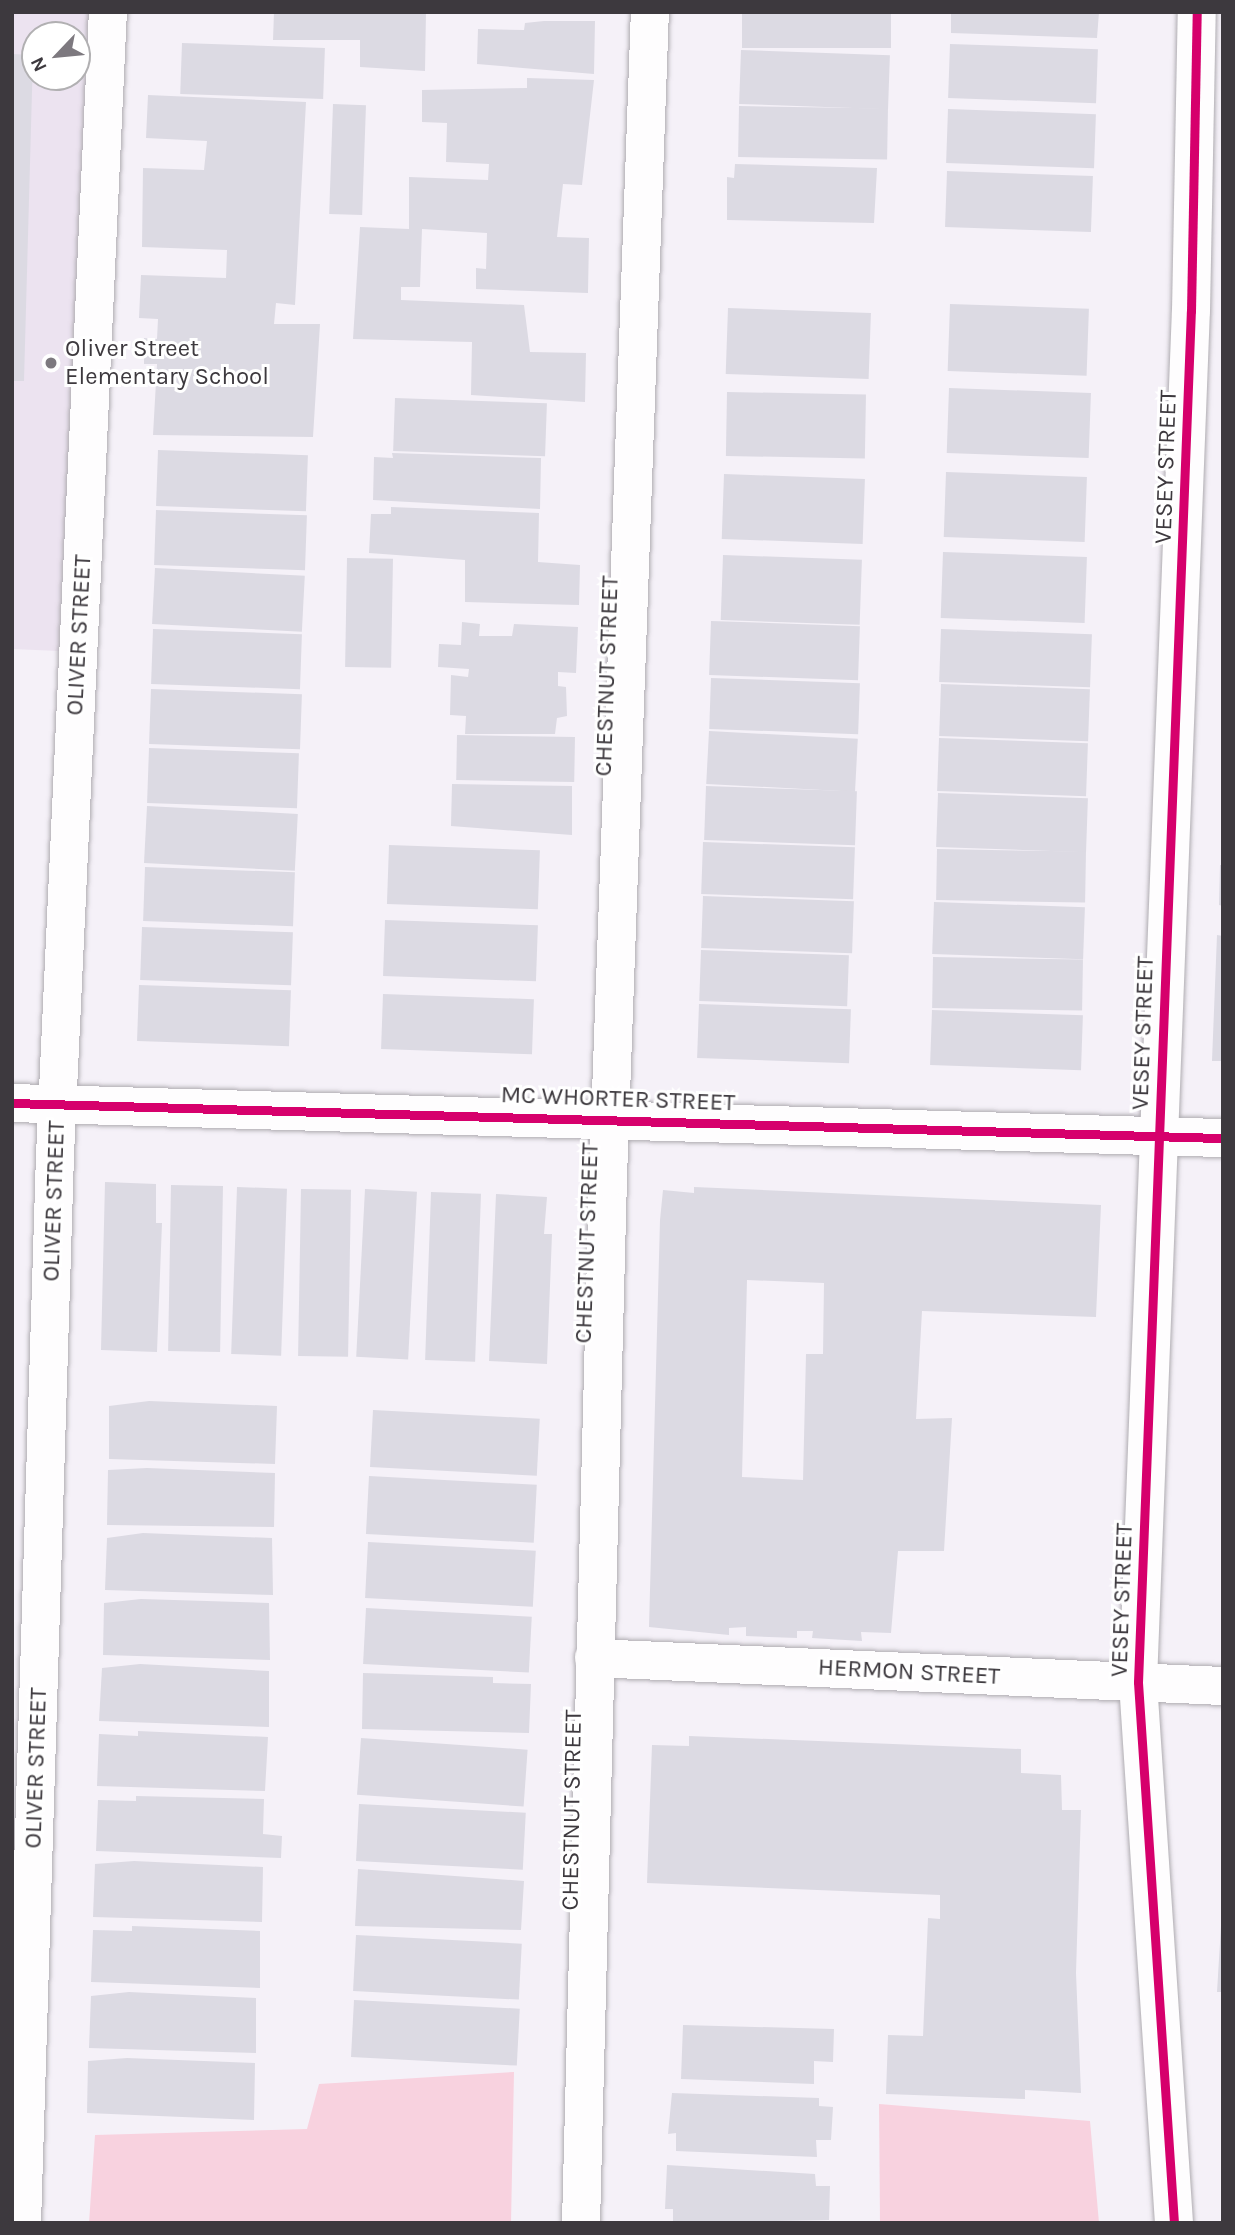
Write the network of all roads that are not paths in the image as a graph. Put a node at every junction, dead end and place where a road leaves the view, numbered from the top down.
1 (108, 12) edge
2 (650, 12) edge
3 (1197, 12) edge
4 (12, 1103) edge
5 (57, 1104) junction
6 (610, 1117) junction
7 (1159, 1136) junction
8 (1223, 1138) edge
9 (594, 1658) junction
10 (1138, 1682) junction
11 (1223, 1686) edge
12 (22, 2223) edge
13 (581, 2223) edge
14 (1174, 2223) edge

1 - 5 street, OLIVER STREET
2 - 6 street, CHESTNUT STREET
3 - 7 street, VESEY STREET
4 - 5 street, MC WHORTER STREET
5 - 6 street, MC WHORTER STREET
5 - 12 street, OLIVER STREET
6 - 7 street, MC WHORTER STREET
6 - 9 street, CHESTNUT STREET
7 - 8 street, MC WHORTER STREET
7 - 10 street, VESEY STREET
9 - 10 street, HERMON STREET
9 - 13 street, CHESTNUT STREET
10 - 11 street, HERMON STREET
10 - 14 street, VESEY STREET

